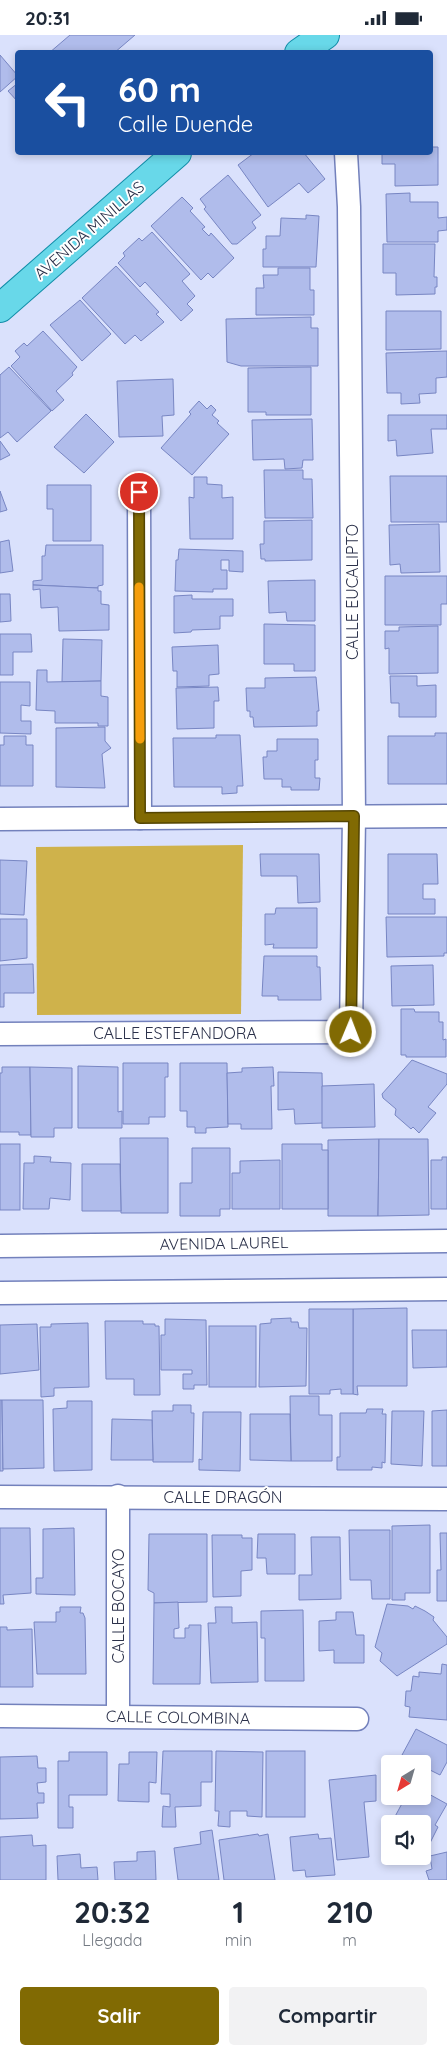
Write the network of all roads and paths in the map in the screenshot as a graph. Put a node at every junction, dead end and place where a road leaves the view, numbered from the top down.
1 (325, 35) edge
2 (304, 50) edge
3 (175, 155) edge
4 (346, 155) edge
5 (0, 308) edge
6 (139, 492) dead end
7 (354, 816) junction
8 (447, 816) edge
9 (140, 818) junction
10 (0, 819) edge
11 (351, 1032) joint
12 (0, 1034) edge
13 (447, 1241) edge
14 (0, 1246) edge
15 (447, 1289) edge
16 (0, 1293) edge
17 (118, 1496) junction
18 (0, 1497) edge
19 (447, 1499) edge
20 (0, 1716) edge
21 (118, 1716) junction
22 (357, 1719) dead end

1 - 2 main road
3 - 5 main road, AVENIDA MINILLAS
4 - 7 street, CALLE EUCALIPTO
6 - 9 street
7 - 8 street
7 - 9 street
7 - 11 street, CALLE EUCALIPTO
9 - 10 street
11 - 12 street, CALLE ESTEFANDORA
13 - 14 street, AVENIDA LAUREL
15 - 16 street
17 - 18 street, CALLE DRAGÓN
17 - 19 street, CALLE DRAGÓN
17 - 21 street, CALLE BOCAYO
20 - 21 street, CALLE COLOMBINA
21 - 22 street, CALLE COLOMBINA

